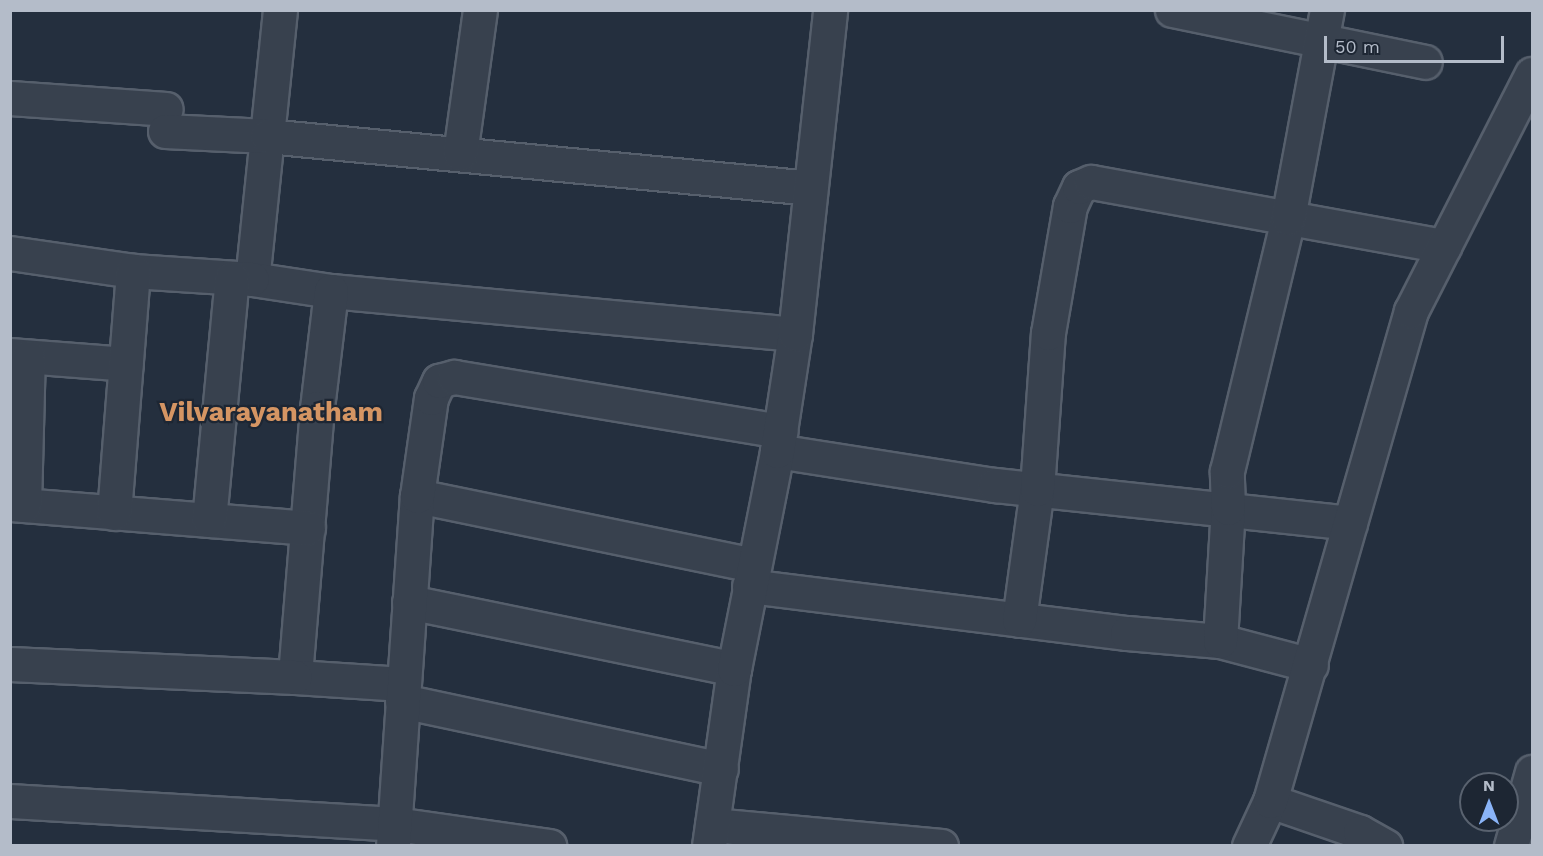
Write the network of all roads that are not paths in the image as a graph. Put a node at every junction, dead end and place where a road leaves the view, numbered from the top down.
1 (279, 10) edge
2 (480, 10) edge
3 (1172, 10) edge
4 (827, 11) edge
5 (1324, 25) edge
6 (1425, 62) dead end
7 (1533, 74) edge
8 (10, 98) edge
9 (267, 136) junction
10 (460, 154) junction
11 (811, 188) junction
12 (1288, 218) junction
13 (1444, 246) junction
14 (10, 253) edge
15 (133, 271) junction
16 (242, 279) junction
17 (331, 291) junction
18 (795, 334) junction
19 (19, 356) edge
20 (126, 364) junction
21 (779, 441) junction
22 (1037, 489) junction
23 (417, 496) junction
24 (17, 505) edge
25 (1228, 508) junction
26 (114, 513) junction
27 (208, 520) junction
28 (1350, 523) junction
29 (308, 528) junction
30 (751, 576) junction
31 (409, 602) junction
32 (1019, 620) junction
33 (1220, 641) junction
34 (10, 664) edge
35 (1311, 665) junction
36 (735, 669) junction
37 (295, 677) junction
38 (403, 692) junction
39 (721, 769) junction
40 (1533, 772) edge
41 (10, 801) edge
42 (1270, 801) junction
43 (394, 835) edge
44 (710, 835) edge
45 (884, 843) edge
46 (549, 846) edge
47 (940, 846) edge
48 (1250, 846) edge
49 (1385, 846) edge
50 (1511, 846) edge

1 - 9 street
2 - 10 street
3 - 5 street
4 - 11 street
5 - 6 street
5 - 12 street
7 - 13 street
8 - 9 street
9 - 10 street
9 - 16 street
10 - 11 street
11 - 18 street
12 - 13 street
12 - 22 street
12 - 25 street
13 - 28 street
14 - 15 street
15 - 16 street
15 - 20 street
16 - 17 street
16 - 27 street
17 - 18 street
17 - 29 street
18 - 21 street
19 - 20 street
19 - 24 street
20 - 26 street
21 - 22 street
21 - 23 street
21 - 30 street
22 - 25 street
22 - 32 street
23 - 30 street
23 - 31 street
24 - 26 street
25 - 28 street
25 - 33 street
26 - 27 street
27 - 29 street
28 - 35 street
29 - 37 street
30 - 32 street
30 - 36 street
31 - 36 street
31 - 38 street
32 - 33 street
33 - 35 street
34 - 37 street
35 - 42 street
36 - 39 street
37 - 38 street
38 - 39 street
38 - 43 street
39 - 44 street
40 - 50 street
41 - 43 street
42 - 48 street
42 - 49 street
43 - 46 street
44 - 45 street
45 - 47 street

